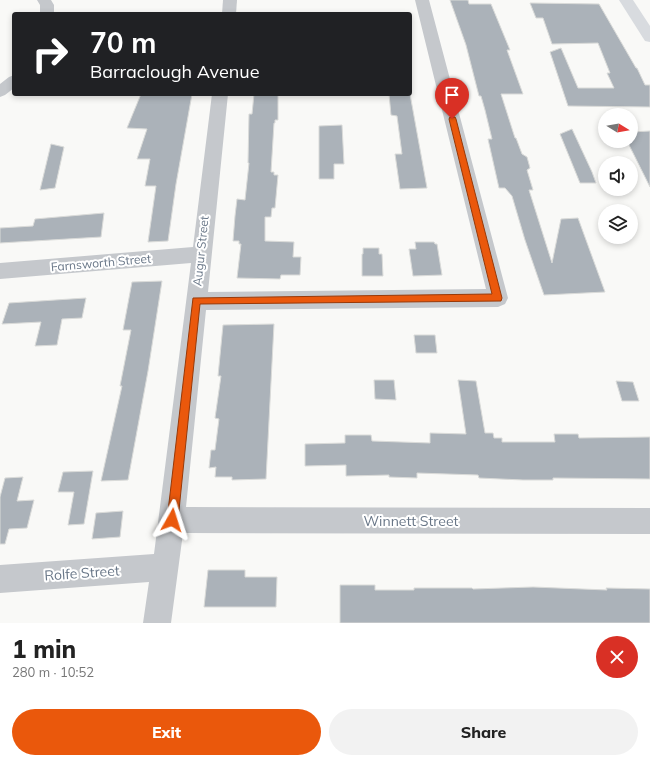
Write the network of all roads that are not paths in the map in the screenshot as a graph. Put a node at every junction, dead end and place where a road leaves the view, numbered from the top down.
1 (44, 0) edge
2 (230, 0) edge
3 (422, 0) edge
4 (626, 0) edge
5 (47, 12) edge
6 (229, 12) edge
7 (650, 38) edge
8 (12, 82) edge
9 (0, 92) edge
10 (220, 96) edge
11 (201, 254) junction
12 (0, 271) edge
13 (196, 301) junction
14 (172, 520) junction
15 (650, 521) edge
16 (164, 567) junction
17 (0, 580) edge
18 (157, 623) edge

1 - 5 street
2 - 6 street
3 - 13 street
4 - 7 main road
8 - 9 street
10 - 11 street, Augur Street
11 - 12 street, Farnsworth Street
11 - 13 street, Augur Street
13 - 14 street, Augur Street
14 - 15 street, Winnett Street
14 - 16 street, Augur Street
16 - 17 street, Rolfe Street
16 - 18 street, Augur Street

